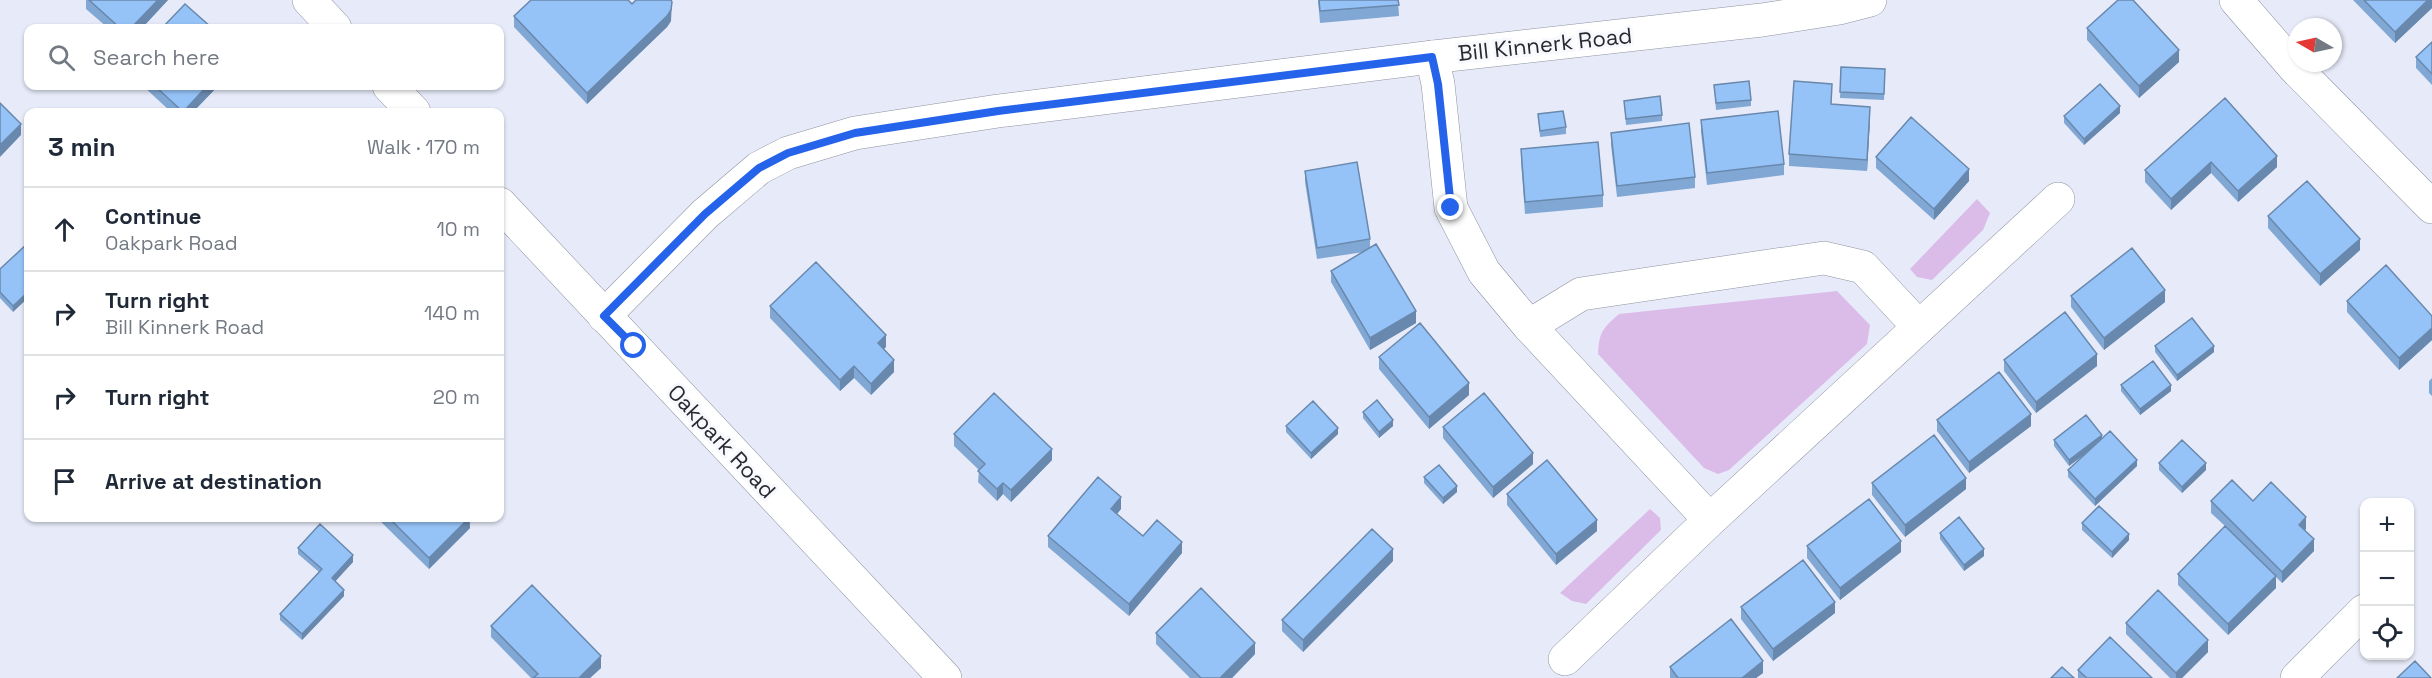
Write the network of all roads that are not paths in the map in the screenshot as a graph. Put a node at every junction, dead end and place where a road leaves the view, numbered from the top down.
1 (309, 0) edge
2 (1870, 0) edge
3 (2236, 0) edge
4 (331, 24) edge
5 (1432, 57) junction
6 (393, 90) edge
7 (410, 108) edge
8 (2058, 199) dead end
9 (2432, 207) edge
10 (504, 208) edge
11 (604, 316) junction
12 (1529, 326) junction
13 (1919, 327) junction
14 (1710, 520) junction
15 (2360, 615) edge
16 (1564, 659) dead end
17 (945, 678) edge
18 (2297, 678) edge

1 - 4 street
2 - 5 street, Bill Kinnerk Road
3 - 9 street
5 - 11 street, Bill Kinnerk Road
5 - 12 street
6 - 7 street
8 - 13 street
10 - 11 street, Oakpark Road
11 - 17 street, Oakpark Road
12 - 13 street
12 - 14 street
13 - 14 street
14 - 16 street
15 - 18 street

